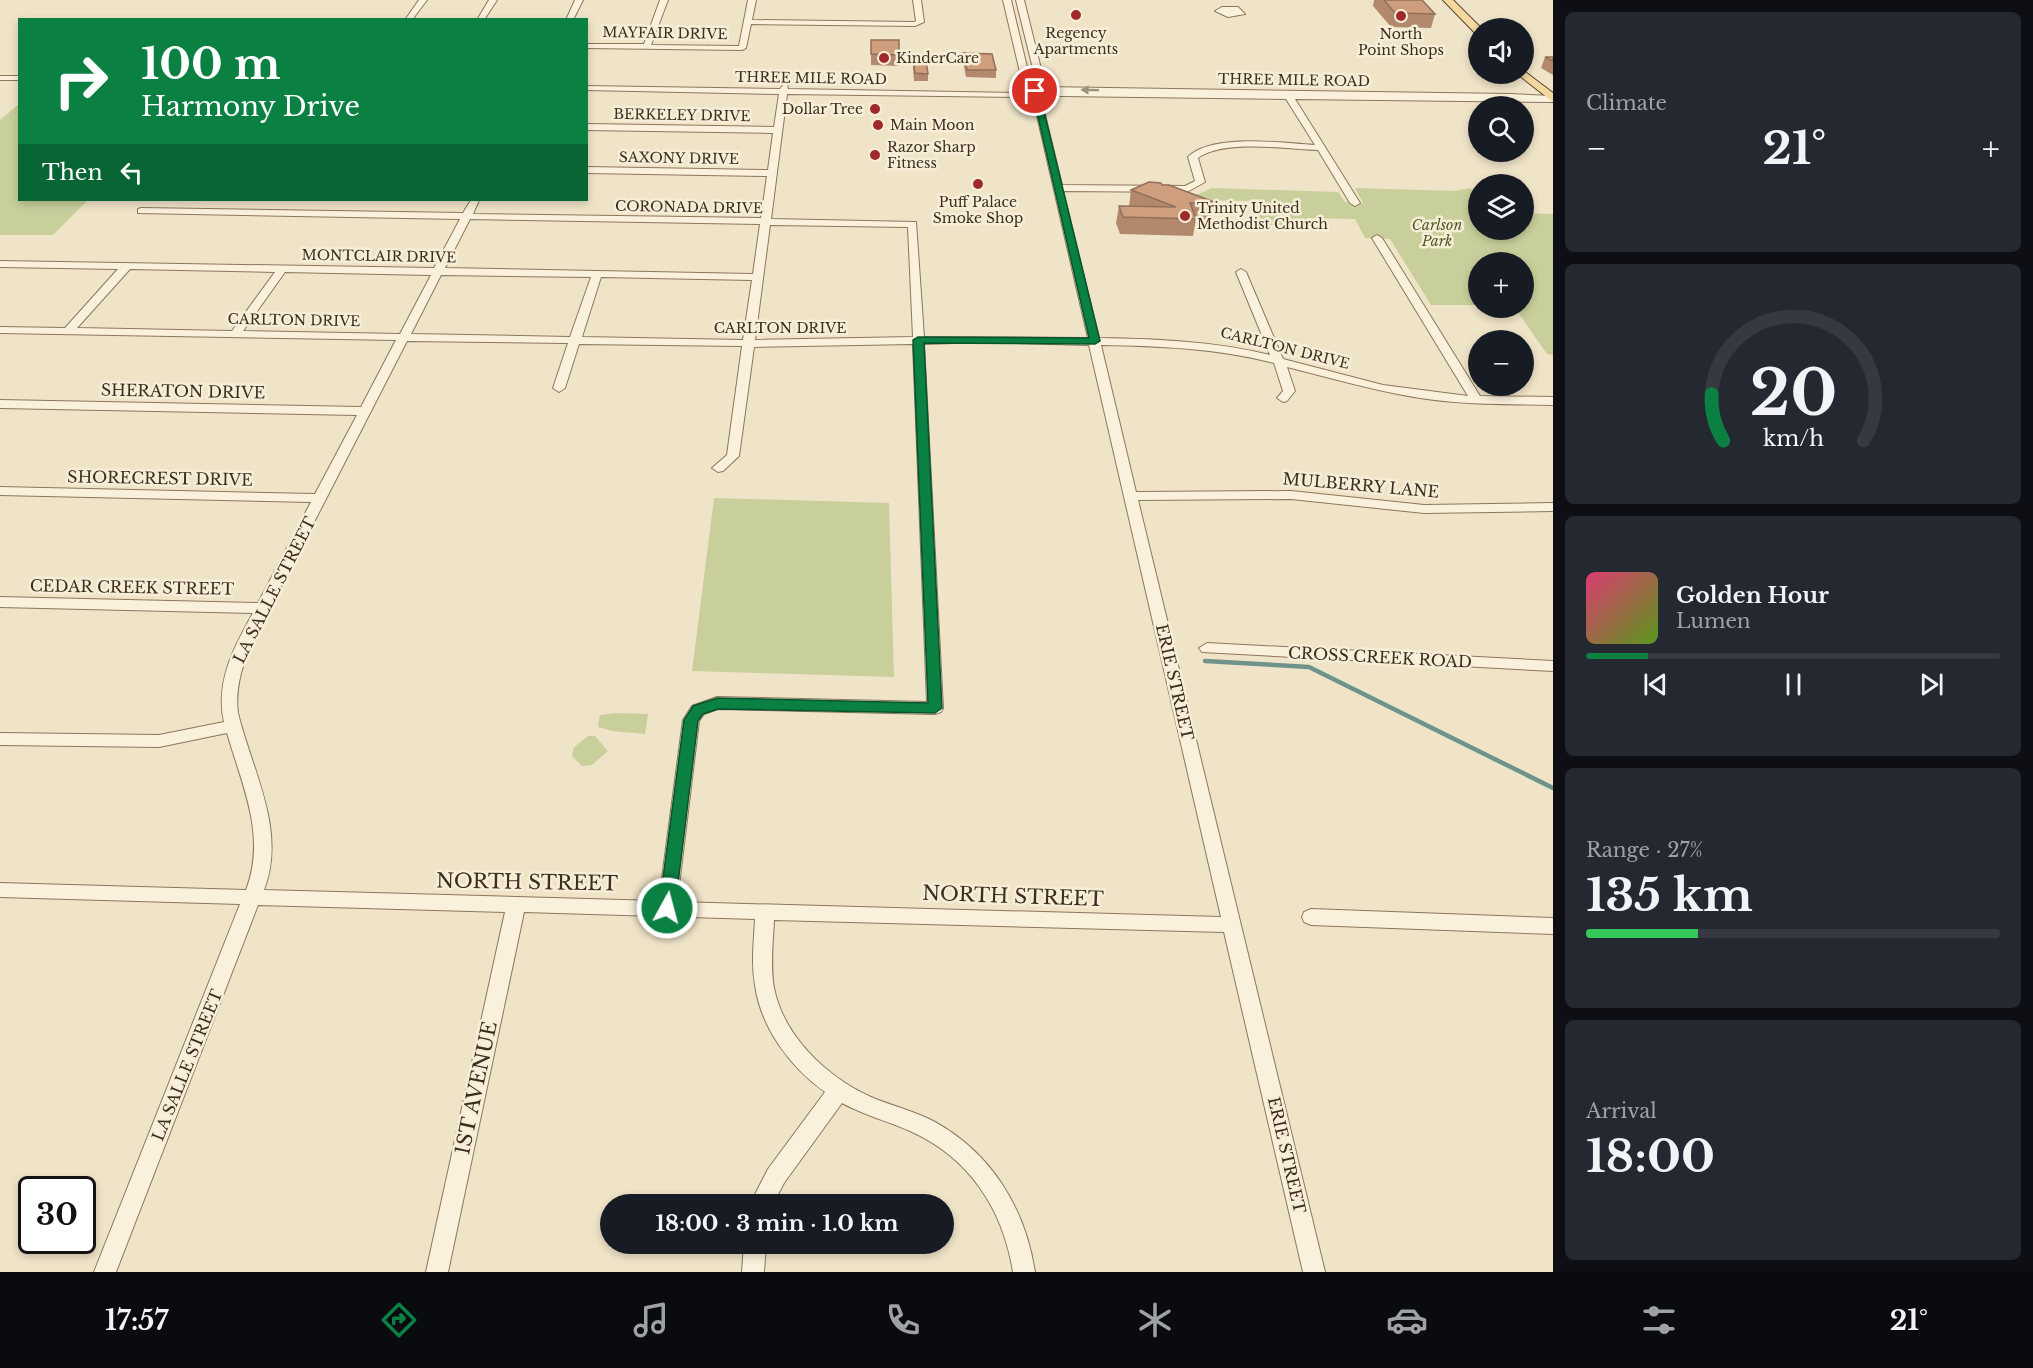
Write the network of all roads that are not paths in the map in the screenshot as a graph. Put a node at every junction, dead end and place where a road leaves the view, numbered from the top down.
1 (423, 0) edge
2 (493, 0) edge
3 (579, 0) edge
4 (664, 0) edge
5 (752, 0) edge
6 (917, 0) edge
7 (1007, 0) edge
8 (1020, 0) edge
9 (1222, 0) edge
10 (1448, 0) edge
11 (1228, 9) dead end
12 (410, 18) edge
13 (481, 18) edge
14 (570, 18) edge
15 (1468, 21) edge
16 (748, 22) junction
17 (1016, 37) junction
18 (1029, 37) junction
19 (588, 46) edge
20 (647, 46) junction
21 (1021, 59) junction
22 (1036, 59) junction
23 (0, 78) edge
24 (18, 78) edge
25 (588, 83) edge
26 (1534, 83) edge
27 (588, 88) edge
28 (784, 88) junction
29 (1035, 91) junction
30 (1288, 95) junction
31 (1553, 99) edge
32 (588, 127) edge
33 (778, 130) junction
34 (1322, 148) junction
35 (588, 170) edge
36 (772, 173) junction
37 (1058, 188) junction
38 (151, 201) edge
39 (474, 201) edge
40 (1355, 202) dead end
41 (466, 217) junction
42 (765, 222) junction
43 (1377, 238) dead end
44 (0, 264) edge
45 (126, 267) junction
46 (282, 269) junction
47 (438, 272) junction
48 (1241, 273) dead end
49 (597, 274) junction
50 (757, 277) junction
51 (0, 330) edge
52 (68, 332) junction
53 (235, 334) junction
54 (404, 337) junction
55 (575, 340) junction
56 (918, 340) junction
57 (1095, 341) junction
58 (748, 343) junction
59 (1278, 360) junction
60 (560, 388) dead end
61 (1283, 398) dead end
62 (1476, 399) junction
63 (1553, 401) edge
64 (0, 404) edge
65 (365, 411) junction
66 (718, 468) dead end
67 (0, 491) edge
68 (1131, 496) junction
69 (320, 498) junction
70 (1553, 507) edge
71 (0, 602) edge
72 (263, 608) junction
73 (1207, 648) dead end
74 (1553, 666) edge
75 (234, 726) junction
76 (0, 739) edge
77 (0, 890) edge
78 (254, 897) junction
79 (516, 905) junction
80 (667, 908) junction
81 (765, 912) junction
82 (1311, 917) dead end
83 (1232, 925) junction
84 (1553, 926) edge
85 (839, 1090) junction
86 (766, 1194) edge
87 (754, 1254) edge
88 (105, 1272) edge
89 (437, 1272) edge
90 (753, 1272) edge
91 (1024, 1272) edge
92 (1314, 1272) edge

1 - 12 street
2 - 13 street
3 - 14 street
4 - 20 street
5 - 16 street
6 - 16 street
7 - 17 street, ERIE STREET
8 - 18 street, ERIE STREET
9 - 11 street
10 - 15 main road
16 - 20 street, MAYFAIR DRIVE
17 - 18 street
17 - 21 street, ERIE STREET
18 - 22 street, ERIE STREET
19 - 20 street, MAYFAIR DRIVE
21 - 22 street
21 - 29 street, ERIE STREET
22 - 29 street, ERIE STREET
23 - 24 street
25 - 28 street, THREE MILE ROAD
26 - 31 main road
27 - 28 street, THREE MILE ROAD
28 - 29 street, THREE MILE ROAD
28 - 33 street
29 - 30 street, THREE MILE ROAD
29 - 37 street, ERIE STREET
30 - 31 street, THREE MILE ROAD
30 - 34 street
32 - 33 street, BERKELEY DRIVE
33 - 36 street
34 - 37 street
34 - 40 street
35 - 36 street, SAXONY DRIVE
36 - 42 street
37 - 57 street, ERIE STREET
38 - 41 street, CORONADA DRIVE
39 - 41 street, LA SALLE STREET
41 - 42 street, CORONADA DRIVE
41 - 47 street, LA SALLE STREET
42 - 50 street
42 - 56 street, CORONADA DRIVE
43 - 62 street
44 - 45 street, MONTCLAIR DRIVE
45 - 46 street, MONTCLAIR DRIVE
45 - 52 street
46 - 47 street, MONTCLAIR DRIVE
46 - 53 street
47 - 49 street, MONTCLAIR DRIVE
47 - 54 street, LA SALLE STREET
48 - 59 street
49 - 50 street, MONTCLAIR DRIVE
49 - 55 street
50 - 58 street
51 - 52 street, CARLTON DRIVE
52 - 53 street, CARLTON DRIVE
53 - 54 street, CARLTON DRIVE
54 - 55 street, CARLTON DRIVE
54 - 65 street, LA SALLE STREET
55 - 58 street, CARLTON DRIVE
55 - 60 street
56 - 57 street, CARLTON DRIVE
56 - 58 street, CARLTON DRIVE
56 - 80 street
57 - 59 street, CARLTON DRIVE
57 - 68 street, ERIE STREET
58 - 66 street
59 - 61 street
59 - 62 street, CARLTON DRIVE
62 - 63 street, CARLTON DRIVE
64 - 65 street, SHERATON DRIVE
65 - 69 street, LA SALLE STREET
67 - 69 street, SHORECREST DRIVE
68 - 70 street, MULBERRY LANE
68 - 83 street, ERIE STREET
69 - 72 street, LA SALLE STREET
71 - 72 street, CEDAR CREEK STREET
72 - 75 street, LA SALLE STREET
73 - 74 street, CROSS CREEK ROAD
75 - 76 street
75 - 78 street, LA SALLE STREET
77 - 78 street, NORTH STREET
78 - 79 street, NORTH STREET
78 - 88 street, LA SALLE STREET
79 - 80 street, NORTH STREET
79 - 89 street, 1ST AVENUE
80 - 81 street, NORTH STREET
81 - 83 street, NORTH STREET
81 - 85 street
82 - 84 street
83 - 92 street, ERIE STREET
85 - 86 street
85 - 91 street
87 - 90 street

